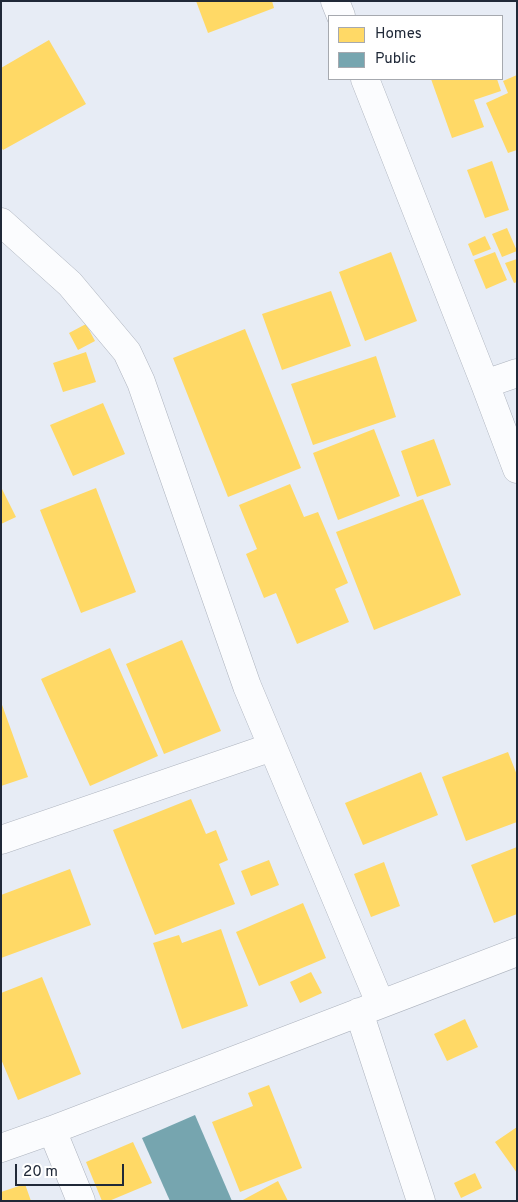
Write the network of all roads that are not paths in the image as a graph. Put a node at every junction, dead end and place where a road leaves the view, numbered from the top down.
1 (335, 1) edge
2 (341, 15) edge
3 (366, 80) edge
4 (1, 222) edge
5 (517, 373) edge
6 (485, 384) junction
7 (517, 469) edge
8 (272, 747) junction
9 (1, 840) edge
10 (517, 952) edge
11 (369, 1008) junction
12 (52, 1130) junction
13 (1, 1148) edge
14 (81, 1201) edge
15 (421, 1201) edge

1 - 2 street
3 - 6 street
4 - 8 street
5 - 6 street
6 - 7 street
8 - 9 street
8 - 11 street
10 - 11 street
11 - 12 street
11 - 15 street
12 - 13 street
12 - 14 street

